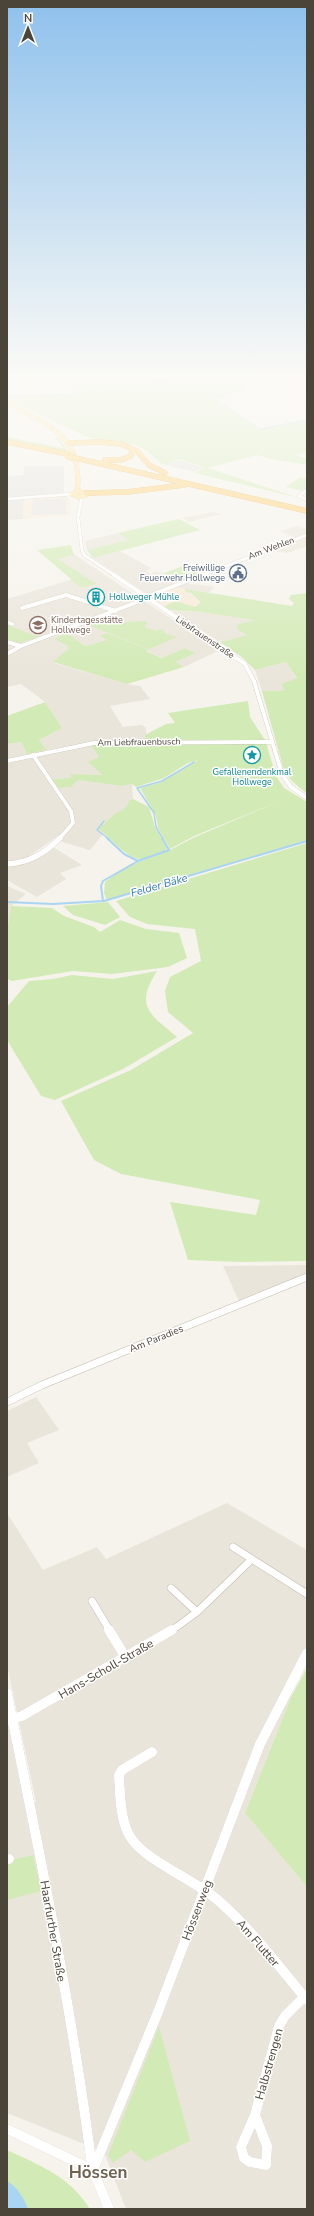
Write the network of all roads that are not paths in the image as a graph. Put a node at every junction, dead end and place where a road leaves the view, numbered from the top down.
1 (77, 478) edge
2 (144, 478) edge
3 (167, 478) edge
4 (183, 478) edge
5 (307, 490) edge
6 (127, 492) junction
7 (228, 492) junction
8 (75, 493) junction
9 (84, 494) junction
10 (7, 500) edge
11 (307, 500) edge
12 (79, 502) junction
13 (307, 509) edge
14 (307, 535) edge
15 (74, 592) dead end
16 (66, 595) junction
17 (147, 598) junction
18 (22, 608) dead end
19 (116, 611) junction
20 (7, 622) edge
21 (12, 624) dead end
22 (7, 642) edge
23 (21, 646) junction
24 (7, 654) edge
25 (272, 742) junction
26 (33, 755) junction
27 (7, 760) edge
28 (307, 798) edge
29 (7, 864) edge
30 (307, 1277) edge
31 (7, 1402) edge
32 (233, 1547) dead end
33 (252, 1559) junction
34 (171, 1588) dead end
35 (307, 1594) edge
36 (92, 1601) dead end
37 (197, 1612) junction
38 (307, 1652) edge
39 (126, 1658) junction
40 (7, 1693) edge
41 (10, 1719) edge
42 (152, 1752) dead end
43 (206, 1889) junction
44 (306, 1999) edge
45 (255, 2115) dead end
46 (7, 2129) edge
47 (93, 2170) junction
48 (109, 2209) edge

1 - 8 main road, Liebfrauenstraße
2 - 6 highway
3 - 7 highway
4 - 13 highway
5 - 11 street
6 - 7 highway
6 - 9 highway
7 - 13 highway
8 - 9 main road
8 - 9 main road
8 - 10 street
8 - 12 street, Liebfrauenstraße
9 - 12 street
12 - 17 street, Liebfrauenstraße
14 - 17 street, Am Wehlen
15 - 16 street
16 - 18 street
16 - 19 street
17 - 19 street, Am Wehlen
17 - 25 street, Liebfrauenstraße
19 - 23 street, Am Wehlen
20 - 21 street
22 - 23 street
23 - 24 street, Am Wehlen
25 - 26 street, Am Liebfrauenbusch
25 - 28 street, Liebfrauenstraße
26 - 27 street, Am Liebfrauenbusch
26 - 29 street
30 - 31 street, Am Paradies
32 - 33 street
33 - 35 street
33 - 37 street, Hans-Scholl-Straße
34 - 37 street
36 - 39 street
37 - 39 street, Hans-Scholl-Straße
38 - 43 street, Hössenweg
39 - 41 street, Hans-Scholl-Straße
40 - 41 street, Haarfurther Straße
41 - 47 street, Haarfurther Straße
42 - 43 street, Am Flutter
43 - 44 street, Am Flutter
43 - 47 street, Hössenweg
44 - 45 street, Halbstrengen
46 - 47 street
47 - 48 street, Haarfurther Straße

